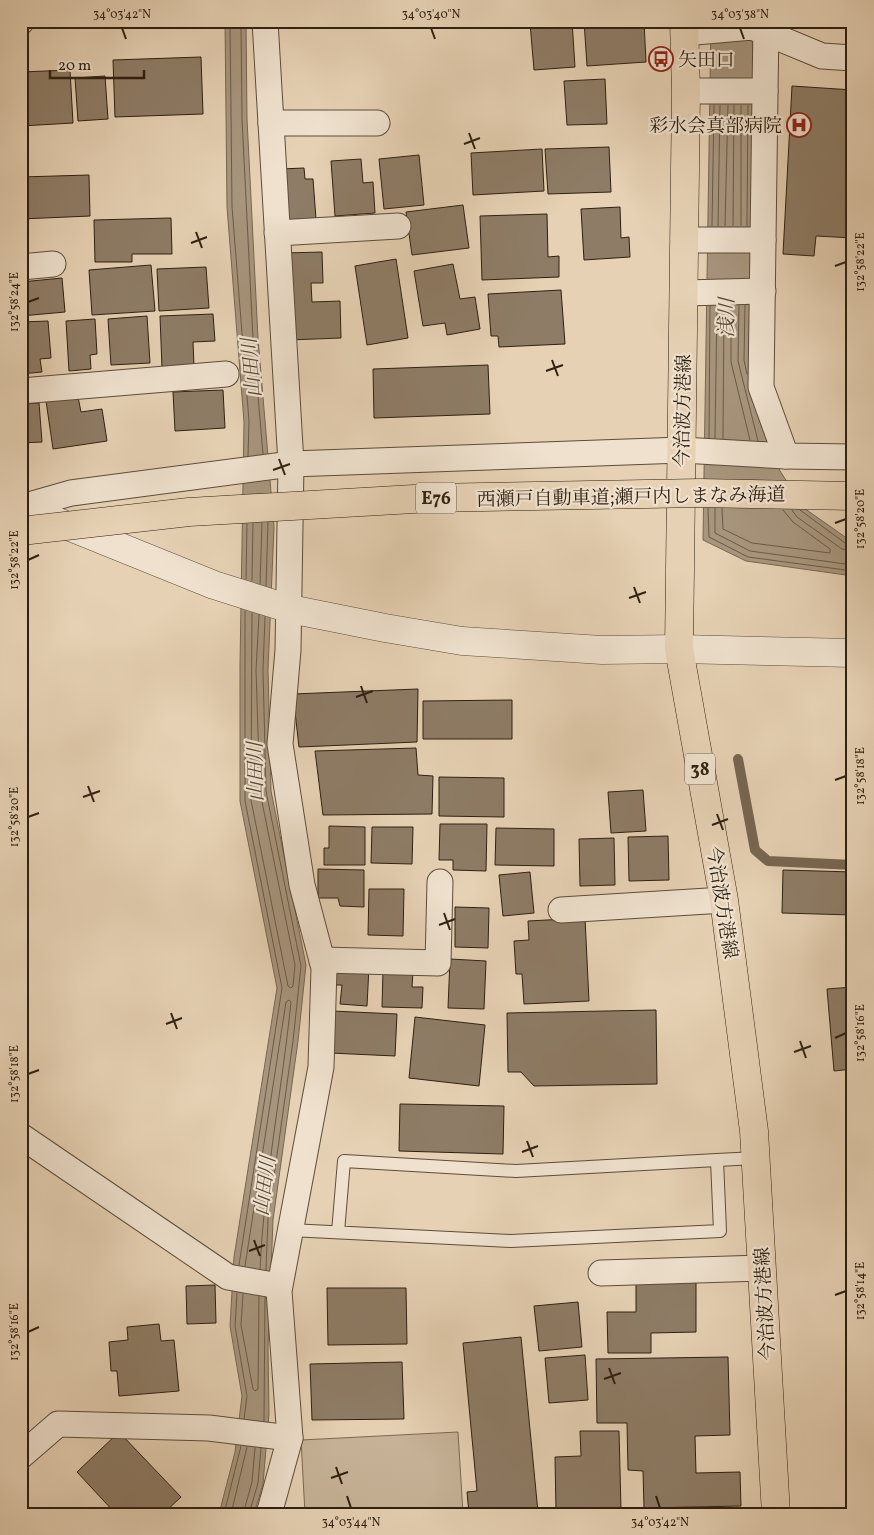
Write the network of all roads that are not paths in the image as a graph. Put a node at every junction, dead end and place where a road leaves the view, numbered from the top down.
1 (266, 21) edge
2 (761, 27) edge
3 (692, 28) edge
4 (853, 58) edge
5 (686, 91) junction
6 (765, 91) junction
7 (271, 123) junction
8 (377, 123) dead end
9 (398, 226) dead end
10 (277, 233) junction
11 (685, 240) junction
12 (762, 240) junction
13 (53, 264) dead end
14 (21, 267) edge
15 (761, 291) junction
16 (685, 292) junction
17 (226, 374) dead end
18 (21, 391) edge
19 (682, 450) junction
20 (786, 456) junction
21 (853, 457) edge
22 (291, 464) junction
23 (853, 496) edge
24 (22, 515) edge
25 (290, 609) junction
26 (679, 648) junction
27 (853, 652) edge
28 (440, 882) dead end
29 (724, 900) junction
30 (561, 910) dead end
31 (322, 960) junction
32 (21, 1136) edge
33 (756, 1158) junction
34 (717, 1160) junction
35 (290, 1230) junction
36 (338, 1232) junction
37 (762, 1268) junction
38 (601, 1272) dead end
39 (278, 1286) junction
40 (290, 1438) junction
41 (21, 1456) edge
42 (269, 1514) edge
43 (776, 1514) edge

1 - 7 street
2 - 3 street
2 - 4 street
2 - 6 street
3 - 5 main road, 今治波方港線 / 38
5 - 6 street
5 - 11 main road, 今治波方港線 / 38
6 - 12 street
7 - 8 street
7 - 10 street
9 - 10 street
10 - 22 street
11 - 12 street
11 - 16 main road, 今治波方港線 / 38
12 - 15 street
13 - 14 street
15 - 16 street
15 - 20 street
16 - 19 main road, 今治波方港線 / 38
17 - 18 street
19 - 20 street
19 - 22 street
19 - 26 main road, 今治波方港線 / 38
20 - 21 street
22 - 24 street
22 - 25 street
23 - 24 main road, 西瀬戸自動車道;瀬戸内しまなみ海道 / E76, bridge
24 - 25 street
25 - 26 street
25 - 31 street
26 - 27 street
26 - 29 main road, 今治波方港線 / 38
28 - 31 street
29 - 30 street
29 - 33 main road, 今治波方港線 / 38
31 - 35 street
32 - 39 street
33 - 34 lane
33 - 37 main road, 今治波方港線 / 38
34 - 36 lane
34 - 36 lane
35 - 36 lane
35 - 39 street
37 - 38 street
37 - 43 main road, 今治波方港線 / 38
39 - 40 street
40 - 41 street
40 - 42 street

